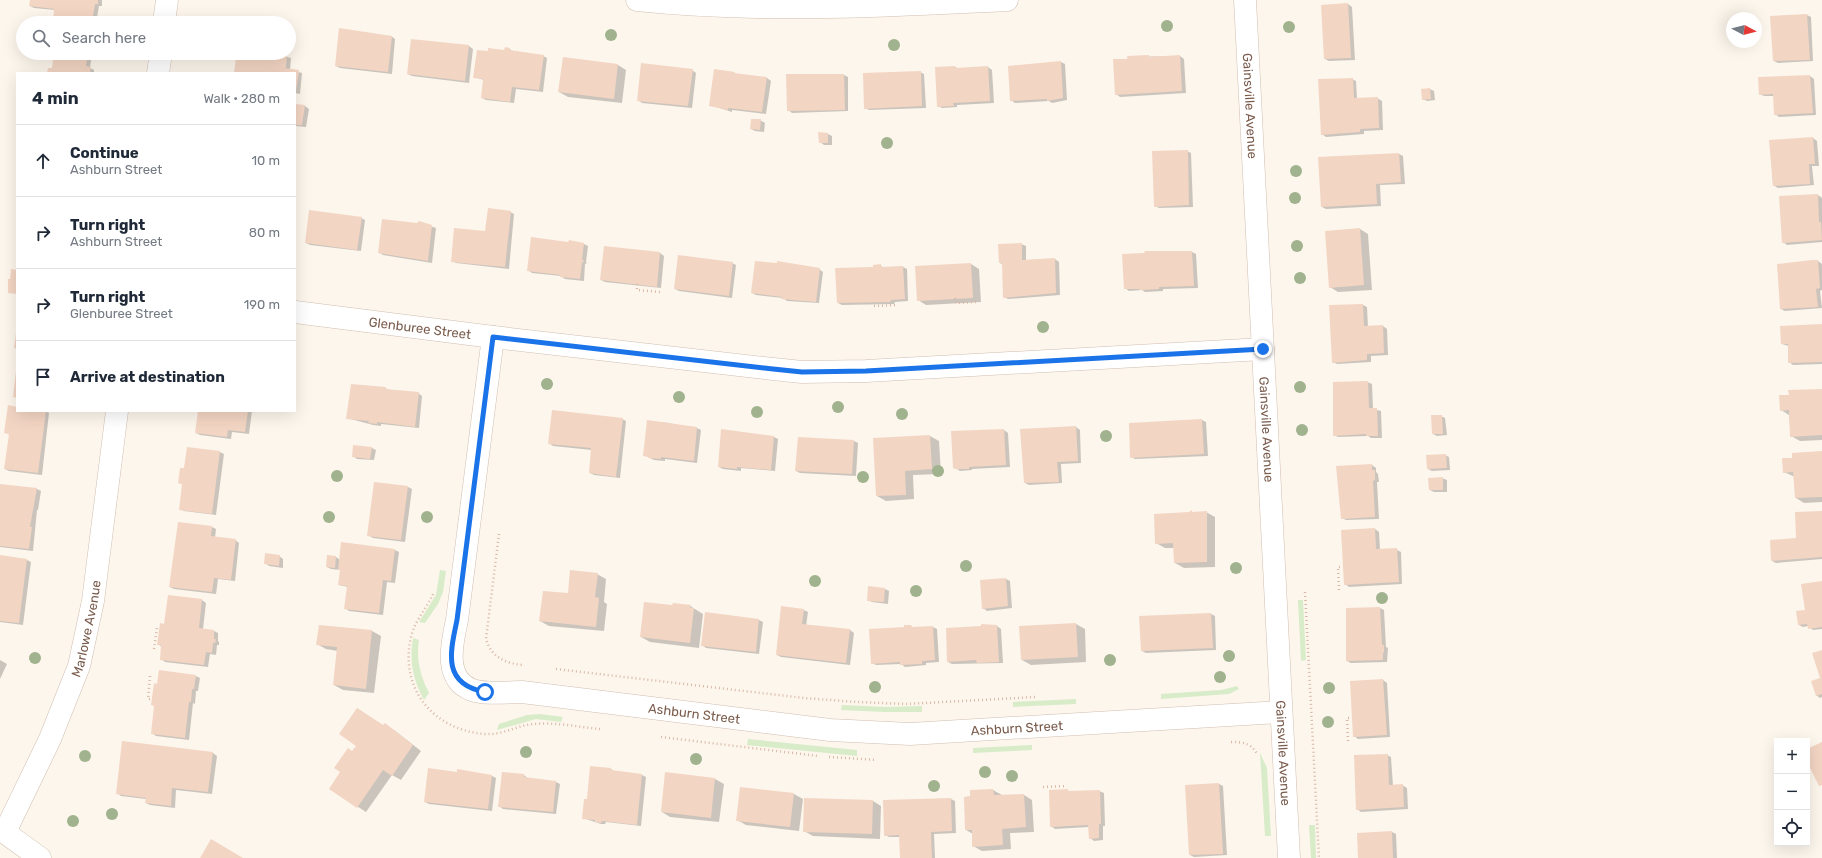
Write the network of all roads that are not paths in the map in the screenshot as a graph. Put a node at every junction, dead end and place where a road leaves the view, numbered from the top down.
1 (167, 0) edge
2 (637, 0) edge
3 (1007, 0) edge
4 (1245, 0) edge
5 (165, 16) edge
6 (160, 60) edge
7 (158, 72) edge
8 (296, 312) edge
9 (493, 337) junction
10 (1263, 349) junction
11 (117, 412) edge
12 (1281, 712) junction
13 (3, 831) edge
14 (40, 858) edge
15 (1290, 858) edge

1 - 5 street
2 - 3 street
4 - 10 street, Gainsville Avenue
6 - 7 street
8 - 9 street, Glenburee Street
9 - 10 street, Glenburee Street
9 - 12 street, Ashburn Street
10 - 12 street, Gainsville Avenue
11 - 13 street, Marlowe Avenue
12 - 15 street, Gainsville Avenue
13 - 14 street

